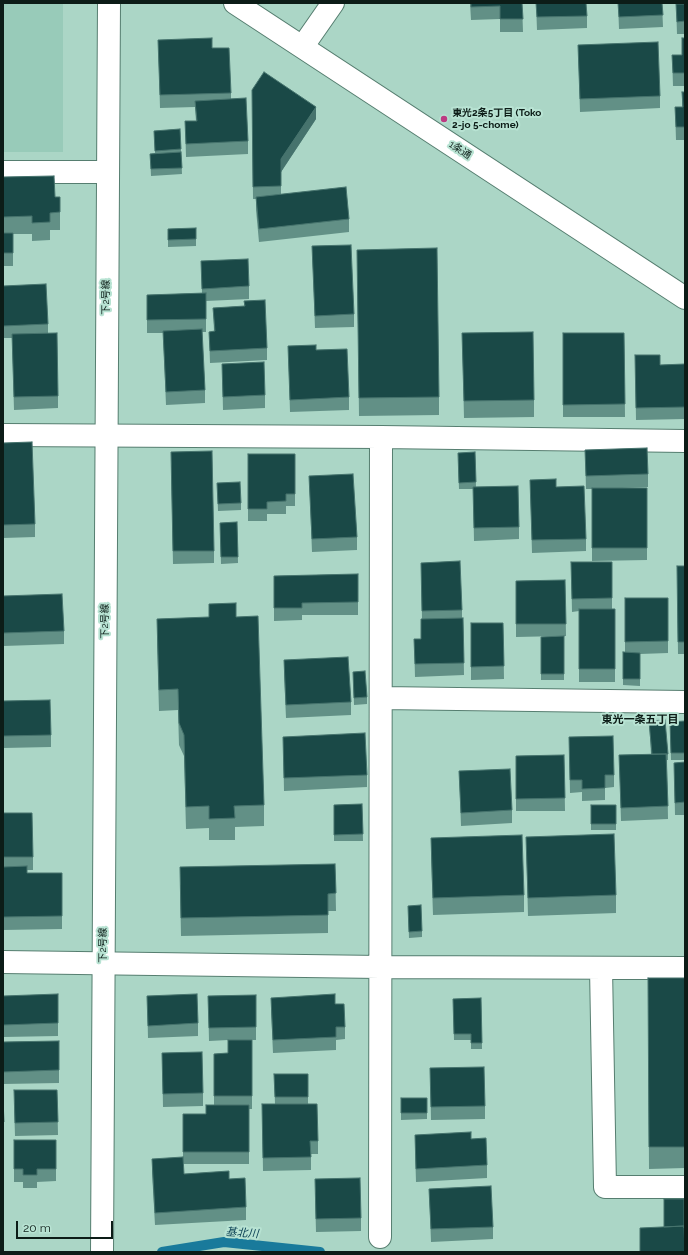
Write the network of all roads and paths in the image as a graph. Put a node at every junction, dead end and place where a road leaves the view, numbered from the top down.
1 (109, 3) edge
2 (235, 3) edge
3 (333, 3) edge
4 (303, 46) junction
5 (3, 172) edge
6 (107, 172) junction
7 (685, 298) edge
8 (3, 435) edge
9 (106, 436) junction
10 (381, 437) junction
11 (685, 441) edge
12 (382, 698) junction
13 (685, 702) edge
14 (3, 962) edge
15 (103, 963) junction
16 (380, 967) junction
17 (602, 968) junction
18 (685, 968) edge
19 (685, 1187) edge
20 (380, 1236) dead end
21 (102, 1246) edge

1 - 6 street, 下2号線
2 - 4 street, 1条通
3 - 4 street
4 - 7 street, 1条通
5 - 6 street
6 - 9 street, 下2号線
8 - 9 street
9 - 10 street
9 - 15 street, 下2号線
10 - 11 street
10 - 12 street
12 - 13 street
12 - 16 street
14 - 15 street
15 - 16 street
15 - 21 street, 下2号線
16 - 17 street
16 - 20 street
17 - 18 street
17 - 19 street

